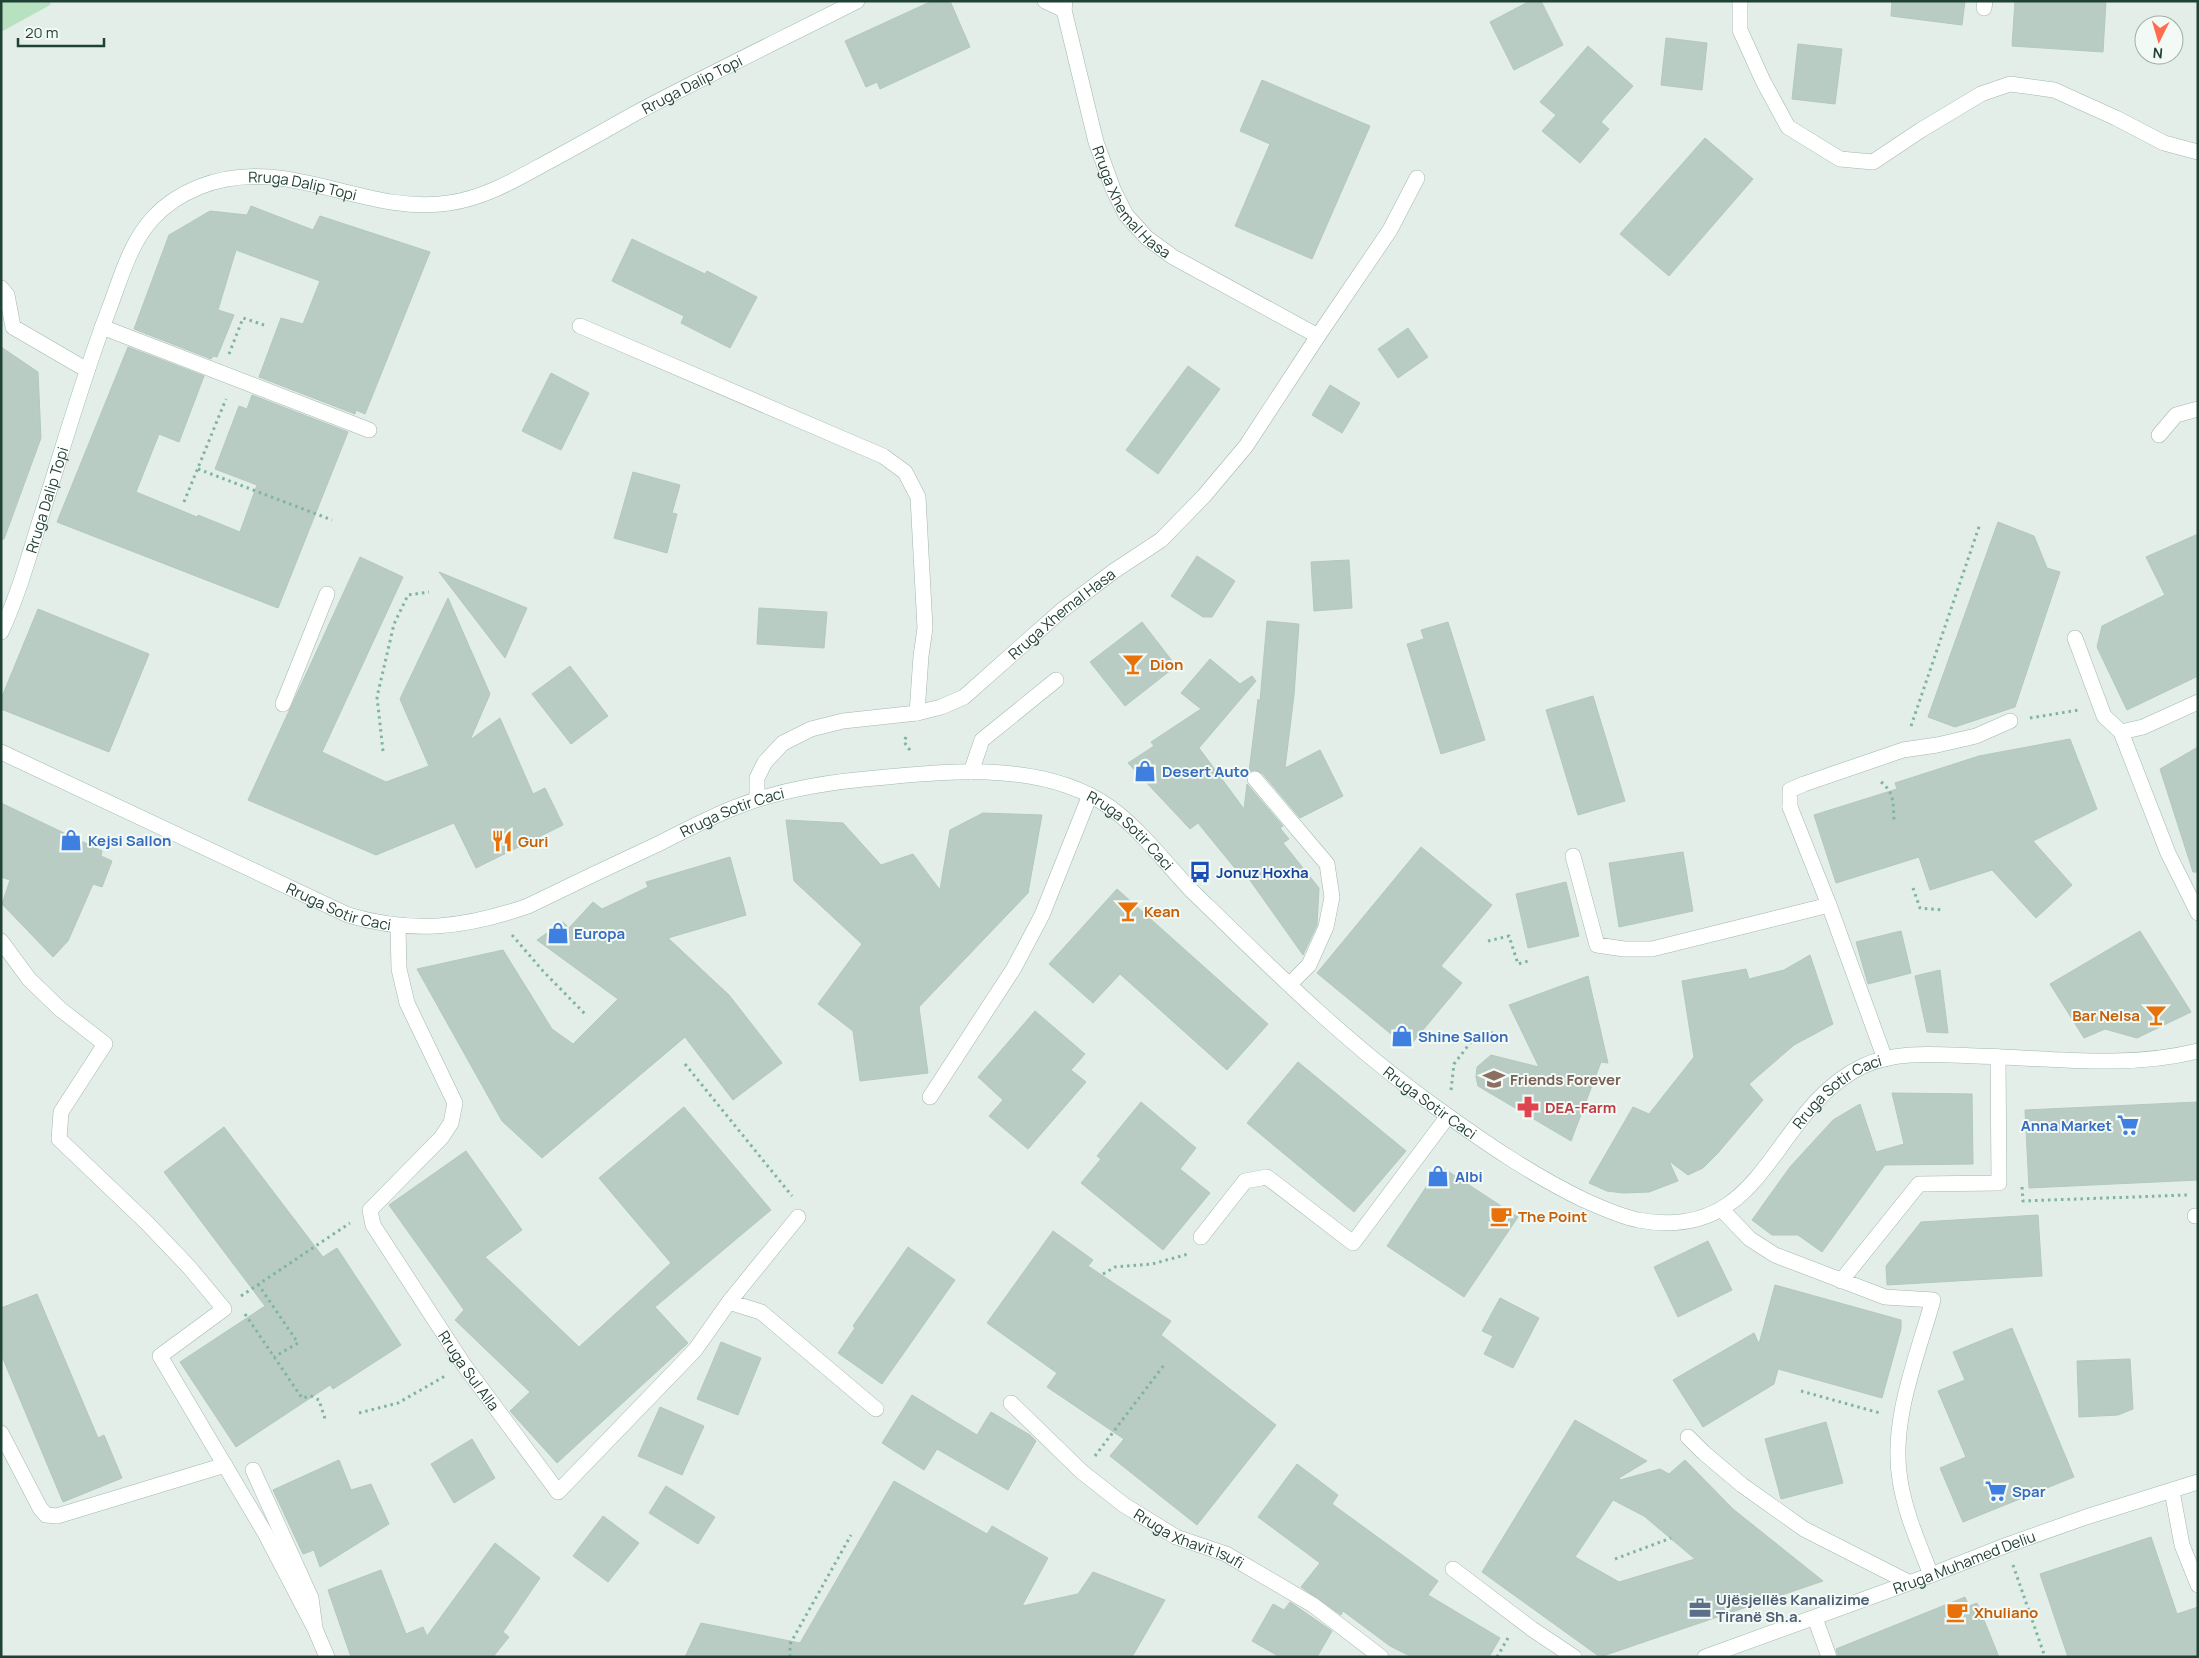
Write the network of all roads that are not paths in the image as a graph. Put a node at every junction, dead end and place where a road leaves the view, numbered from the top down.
1 (856, 1) edge
2 (1045, 1) edge
3 (1740, 1) edge
4 (1064, 6) edge
5 (2198, 152) edge
6 (1417, 178) dead end
7 (1, 288) edge
8 (580, 326) dead end
9 (102, 327) junction
10 (1318, 336) junction
11 (87, 370) junction
12 (2198, 409) edge
13 (369, 430) dead end
14 (2158, 435) dead end
15 (327, 594) dead end
16 (1, 632) edge
17 (2075, 638) dead end
18 (1056, 680) dead end
19 (2198, 702) edge
20 (283, 704) dead end
21 (917, 713) junction
22 (2010, 721) road end
23 (2121, 732) junction
24 (1, 752) edge
25 (971, 772) junction
26 (1255, 778) dead end
27 (1090, 795) junction
28 (756, 799) junction
29 (1573, 856) dead end
30 (1829, 905) junction
31 (2198, 913) edge
32 (398, 926) junction
33 (1, 941) edge
34 (1290, 984) junction
35 (2198, 1051) edge
36 (1998, 1057) junction
37 (1885, 1059) junction
38 (930, 1098) dead end
39 (1448, 1116) junction
40 (1722, 1210) junction
41 (798, 1217) road end
42 (1202, 1237) dead end
43 (1841, 1281) junction
44 (730, 1302) junction
45 (1011, 1403) dead end
46 (876, 1409) dead end
47 (1, 1433) edge
48 (1688, 1437) dead end
49 (225, 1465) junction
50 (253, 1470) dead end
51 (2198, 1482) edge
52 (2172, 1491) junction
53 (1453, 1570) dead end
54 (1931, 1575) junction
55 (1908, 1582) junction
56 (2198, 1585) edge
57 (1814, 1618) junction
58 (315, 1630) junction
59 (327, 1657) edge
60 (1381, 1657) edge
61 (1574, 1657) edge
62 (1705, 1657) edge
63 (1829, 1657) edge

1 - 9 street, Rruga Dalip Topi
2 - 4 street, Rruga Xhemal Hasa
3 - 5 street
4 - 10 street, Rruga Xhemal Hasa
6 - 10 street, Rruga Xhemal Hasa
7 - 11 street
8 - 21 street
9 - 11 street, Rruga Dalip Topi
9 - 13 street
10 - 21 street, Rruga Xhemal Hasa
11 - 16 street, Rruga Dalip Topi
12 - 14 street
15 - 20 street
17 - 23 street
18 - 25 street
19 - 23 street
21 - 28 street, Rruga Xhemal Hasa
22 - 30 street
23 - 31 street
24 - 32 street, Rruga Sotir Caci
25 - 27 street, Rruga Sotir Caci
25 - 28 street, Rruga Sotir Caci
26 - 34 street
27 - 34 street, Rruga Sotir Caci
27 - 38 street
28 - 32 street, Rruga Sotir Caci
29 - 30 street
30 - 37 street
32 - 44 street, Rruga Sul Alla
33 - 49 street
34 - 39 street, Rruga Sotir Caci
35 - 36 street, Rruga Sotir Caci
36 - 37 street, Rruga Sotir Caci
36 - 43 street
37 - 40 street, Rruga Sotir Caci
39 - 40 street, Rruga Sotir Caci
39 - 42 street
40 - 43 street
41 - 44 street, Rruga Sul Alla
43 - 54 street
44 - 46 street
45 - 60 street, Rruga Xhavit Isufi
47 - 49 street
48 - 55 street
49 - 58 street
50 - 58 street
51 - 52 street, Rruga Muhamed Deliu
52 - 54 street, Rruga Muhamed Deliu
52 - 56 street
53 - 61 street
54 - 55 street, Rruga Muhamed Deliu
55 - 57 street, Rruga Muhamed Deliu
57 - 62 street, Rruga Muhamed Deliu
57 - 63 street
58 - 59 street

